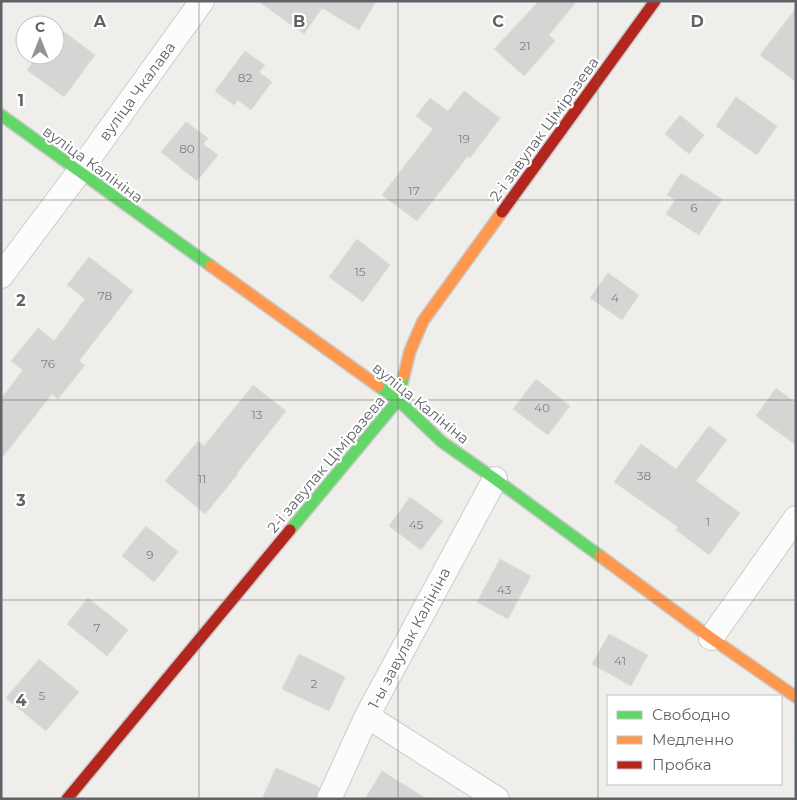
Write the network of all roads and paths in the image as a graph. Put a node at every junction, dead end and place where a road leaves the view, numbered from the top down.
1 (202, 1) edge
2 (655, 1) edge
3 (1, 116) edge
4 (78, 172) junction
5 (1, 276) edge
6 (398, 400) junction
7 (495, 479) junction
8 (796, 518) edge
9 (712, 638) junction
10 (796, 697) edge
11 (367, 716) junction
12 (67, 799) edge
13 (328, 799) edge
14 (496, 799) edge

1 - 4 street, вуліца Чкалава
2 - 6 street, 2-і завулак Ціміразева
3 - 4 street, вуліца Калініна
4 - 5 street, вуліца Чкалава
4 - 6 street, вуліца Калініна
6 - 7 street, вуліца Калініна
6 - 12 street, 2-і завулак Ціміразева
7 - 9 street, вуліца Калініна
7 - 11 street, 1-ы завулак Калініна
8 - 9 street
9 - 10 street, вуліца Калініна
11 - 13 street, 1-ы завулак Калініна
11 - 14 street

